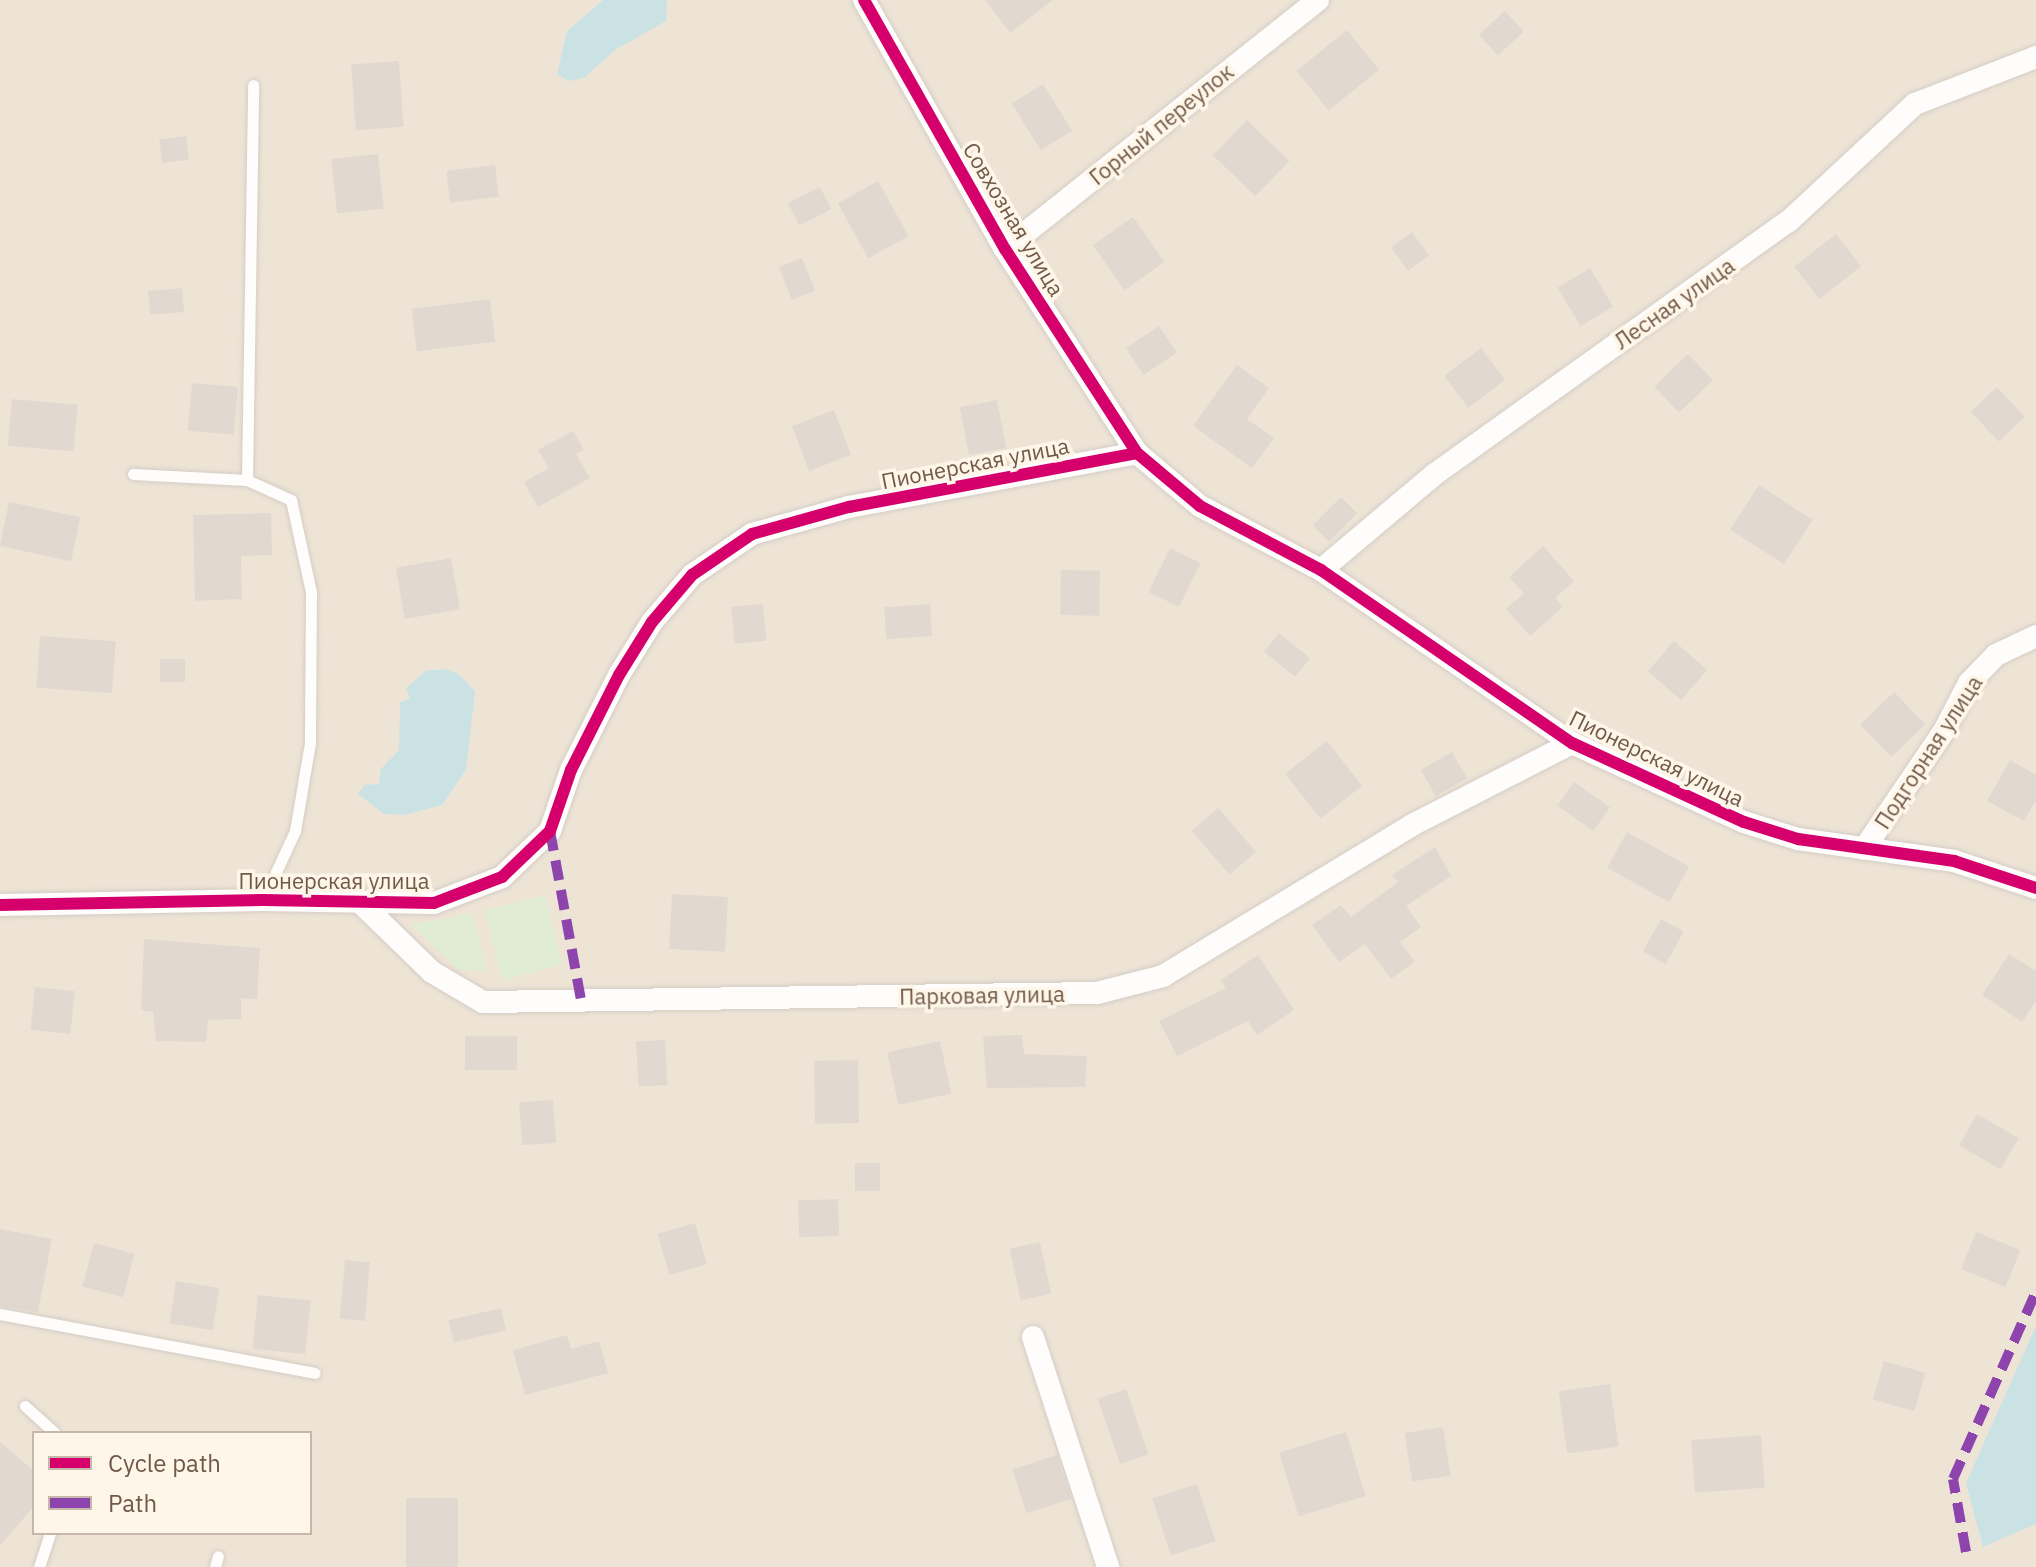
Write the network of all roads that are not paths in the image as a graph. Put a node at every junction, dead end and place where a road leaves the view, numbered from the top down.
1 (864, 0) edge
2 (1318, 0) edge
3 (2036, 57) edge
4 (253, 85) dead end
5 (1005, 249) junction
6 (1137, 453) junction
7 (133, 474) dead end
8 (247, 480) junction
9 (1321, 570) junction
10 (2036, 636) edge
11 (1572, 743) junction
12 (1864, 849) junction
13 (2036, 888) edge
14 (263, 900) junction
15 (0, 905) edge
16 (363, 905) junction
17 (0, 1314) edge
18 (1033, 1337) dead end
19 (315, 1373) dead end
20 (25, 1406) dead end
21 (53, 1431) edge
22 (49, 1535) edge
23 (39, 1567) edge
24 (1108, 1567) edge

1 - 5 street, Совхозная улица
2 - 5 street, Горный переулок
3 - 9 street, Лесная улица
4 - 8 lane
5 - 6 street, Совхозная улица
6 - 9 street, Пионерская улица
6 - 16 street, Пионерская улица
7 - 8 lane
8 - 14 lane
9 - 11 street, Пионерская улица
10 - 12 street, Подгорная улица
11 - 12 street, Пионерская улица
11 - 16 street, Парковая улица
12 - 13 street, Пионерская улица
14 - 15 street, Пионерская улица
14 - 16 street, Пионерская улица
17 - 19 lane
18 - 24 street
20 - 21 lane
22 - 23 lane

